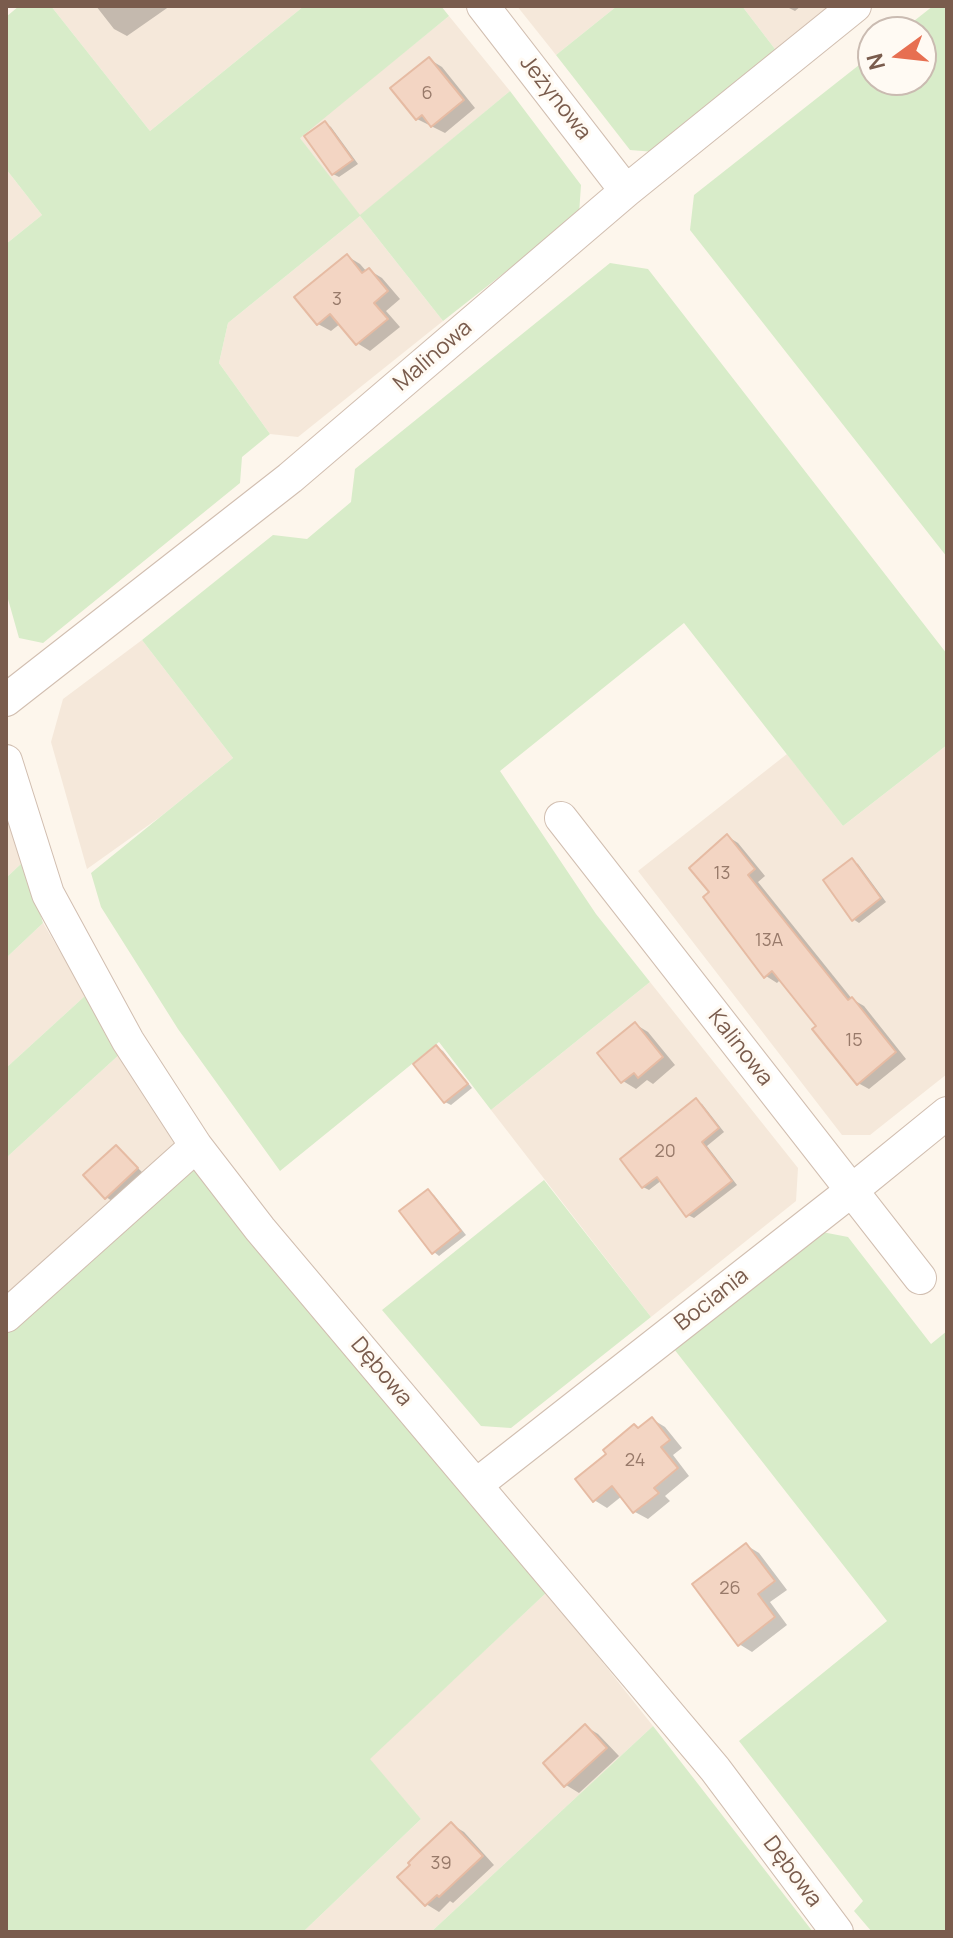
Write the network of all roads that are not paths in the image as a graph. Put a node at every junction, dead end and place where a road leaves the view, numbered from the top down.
1 (483, 6) edge
2 (855, 6) edge
3 (626, 191) junction
4 (6, 700) edge
5 (6, 761) edge
6 (561, 818) dead end
7 (947, 1113) edge
8 (196, 1146) junction
9 (851, 1191) junction
10 (920, 1278) dead end
11 (6, 1316) edge
12 (476, 1485) junction
13 (837, 1932) edge

1 - 3 street, Jeżynowa
2 - 3 street, Malinowa
3 - 4 street, Malinowa
5 - 8 street, Dębowa
6 - 9 street, Kalinowa
7 - 9 street, Bociania
8 - 11 street
8 - 12 street, Dębowa
9 - 10 street, Kalinowa
9 - 12 street, Bociania
12 - 13 street, Dębowa

